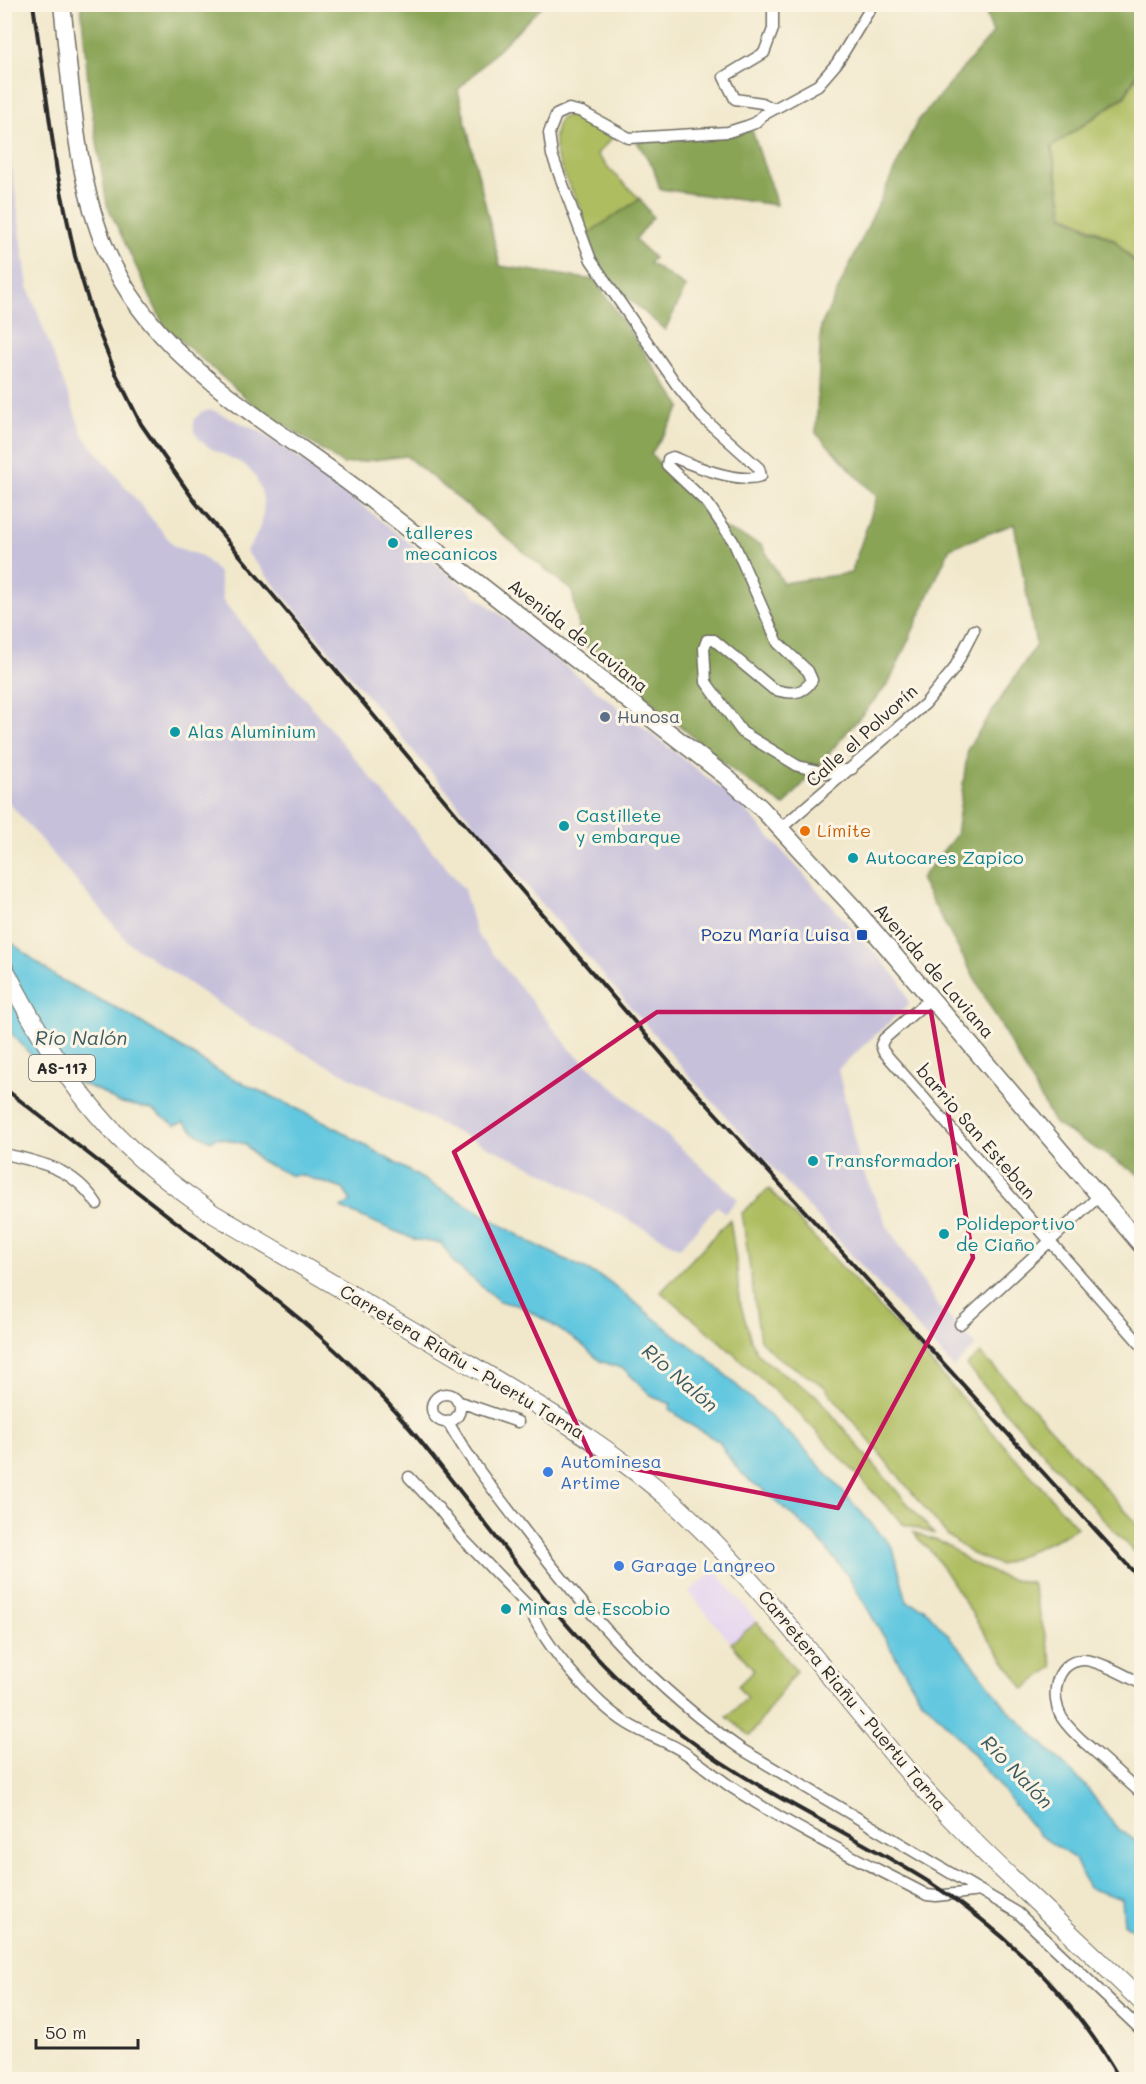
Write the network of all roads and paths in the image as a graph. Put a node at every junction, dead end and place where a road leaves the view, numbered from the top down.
1 (62, 4) edge
2 (773, 4) edge
3 (873, 4) edge
4 (774, 109) junction
5 (974, 630) dead end
6 (852, 770) junction
7 (780, 829) junction
8 (4, 968) edge
9 (931, 998) junction
10 (4, 1154) edge
11 (1098, 1197) junction
12 (97, 1204) dead end
13 (1050, 1241) junction
14 (1142, 1246) edge
15 (960, 1323) dead end
16 (1142, 1346) edge
17 (457, 1401) junction
18 (476, 1407) junction
19 (453, 1420) junction
20 (518, 1422) dead end
21 (409, 1477) dead end
22 (1142, 1684) edge
23 (1142, 1794) edge
24 (981, 1891) junction
25 (1142, 2002) edge
26 (1142, 2031) edge

1 - 7 street, Avenida de Laviana
2 - 4 street
3 - 4 street
4 - 6 street
5 - 6 street, Calle el Polvorín
6 - 7 street, Calle el Polvorín
7 - 9 street, Avenida de Laviana
8 - 25 main road, Carretera Riañu - Puertu Tarna / AS-117
9 - 11 street, Avenida de Laviana
9 - 13 street, barrio San Esteban
10 - 12 street
11 - 13 street
11 - 14 street, Avenida de Laviana
13 - 15 street
13 - 16 street, barrio San Esteban
17 - 18 street
17 - 19 street
17 - 19 street
18 - 19 street
18 - 20 street
19 - 24 street
21 - 24 street
22 - 23 street
24 - 26 street

